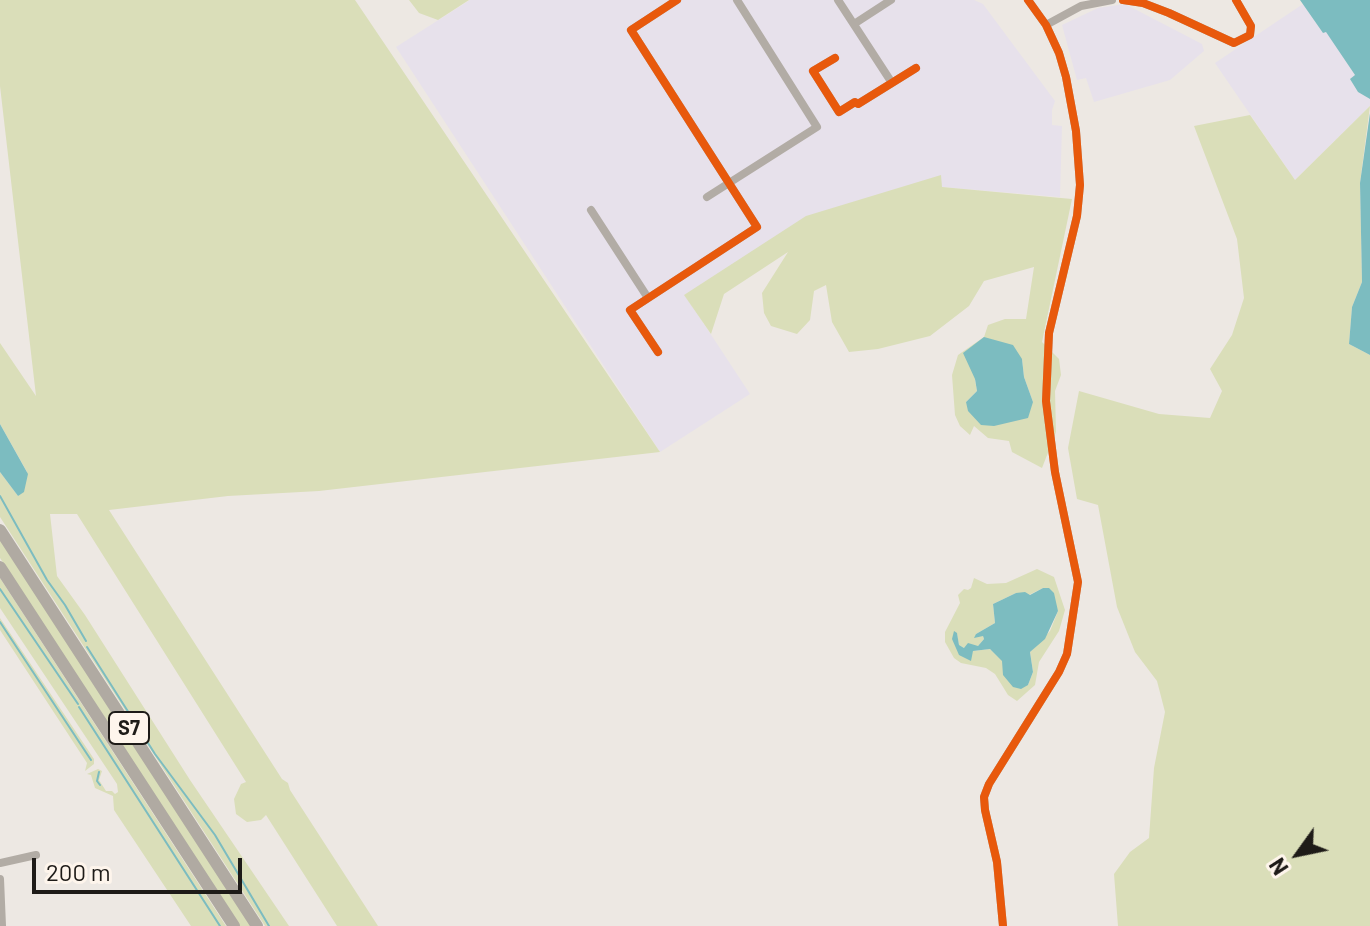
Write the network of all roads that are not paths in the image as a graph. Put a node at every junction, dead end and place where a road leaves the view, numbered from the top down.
1 (677, 0) edge
2 (737, 0) edge
3 (838, 0) edge
4 (891, 0) edge
5 (1028, 0) edge
6 (1112, 0) edge
7 (1123, 0) edge
8 (1236, 0) edge
9 (854, 24) junction
10 (1046, 25) junction
11 (835, 58) dead end
12 (916, 68) dead end
13 (892, 83) junction
14 (729, 183) junction
15 (707, 197) dead end
16 (591, 210) dead end
17 (648, 298) junction
18 (658, 352) dead end
19 (0, 530) edge
20 (0, 567) edge
21 (36, 855) dead end
22 (0, 863) edge
23 (0, 879) edge
24 (2, 926) edge
25 (234, 926) edge
26 (257, 926) edge
27 (1003, 926) edge

1 - 14 street
2 - 14 street
3 - 9 street
4 - 9 street
5 - 10 street
6 - 10 street
7 - 8 street
9 - 13 street
10 - 27 street
11 - 13 street
12 - 13 street
14 - 15 street
14 - 17 street
16 - 17 street
17 - 18 street
19 - 26 highway, S7
20 - 25 highway, S7
21 - 22 street
23 - 24 street

